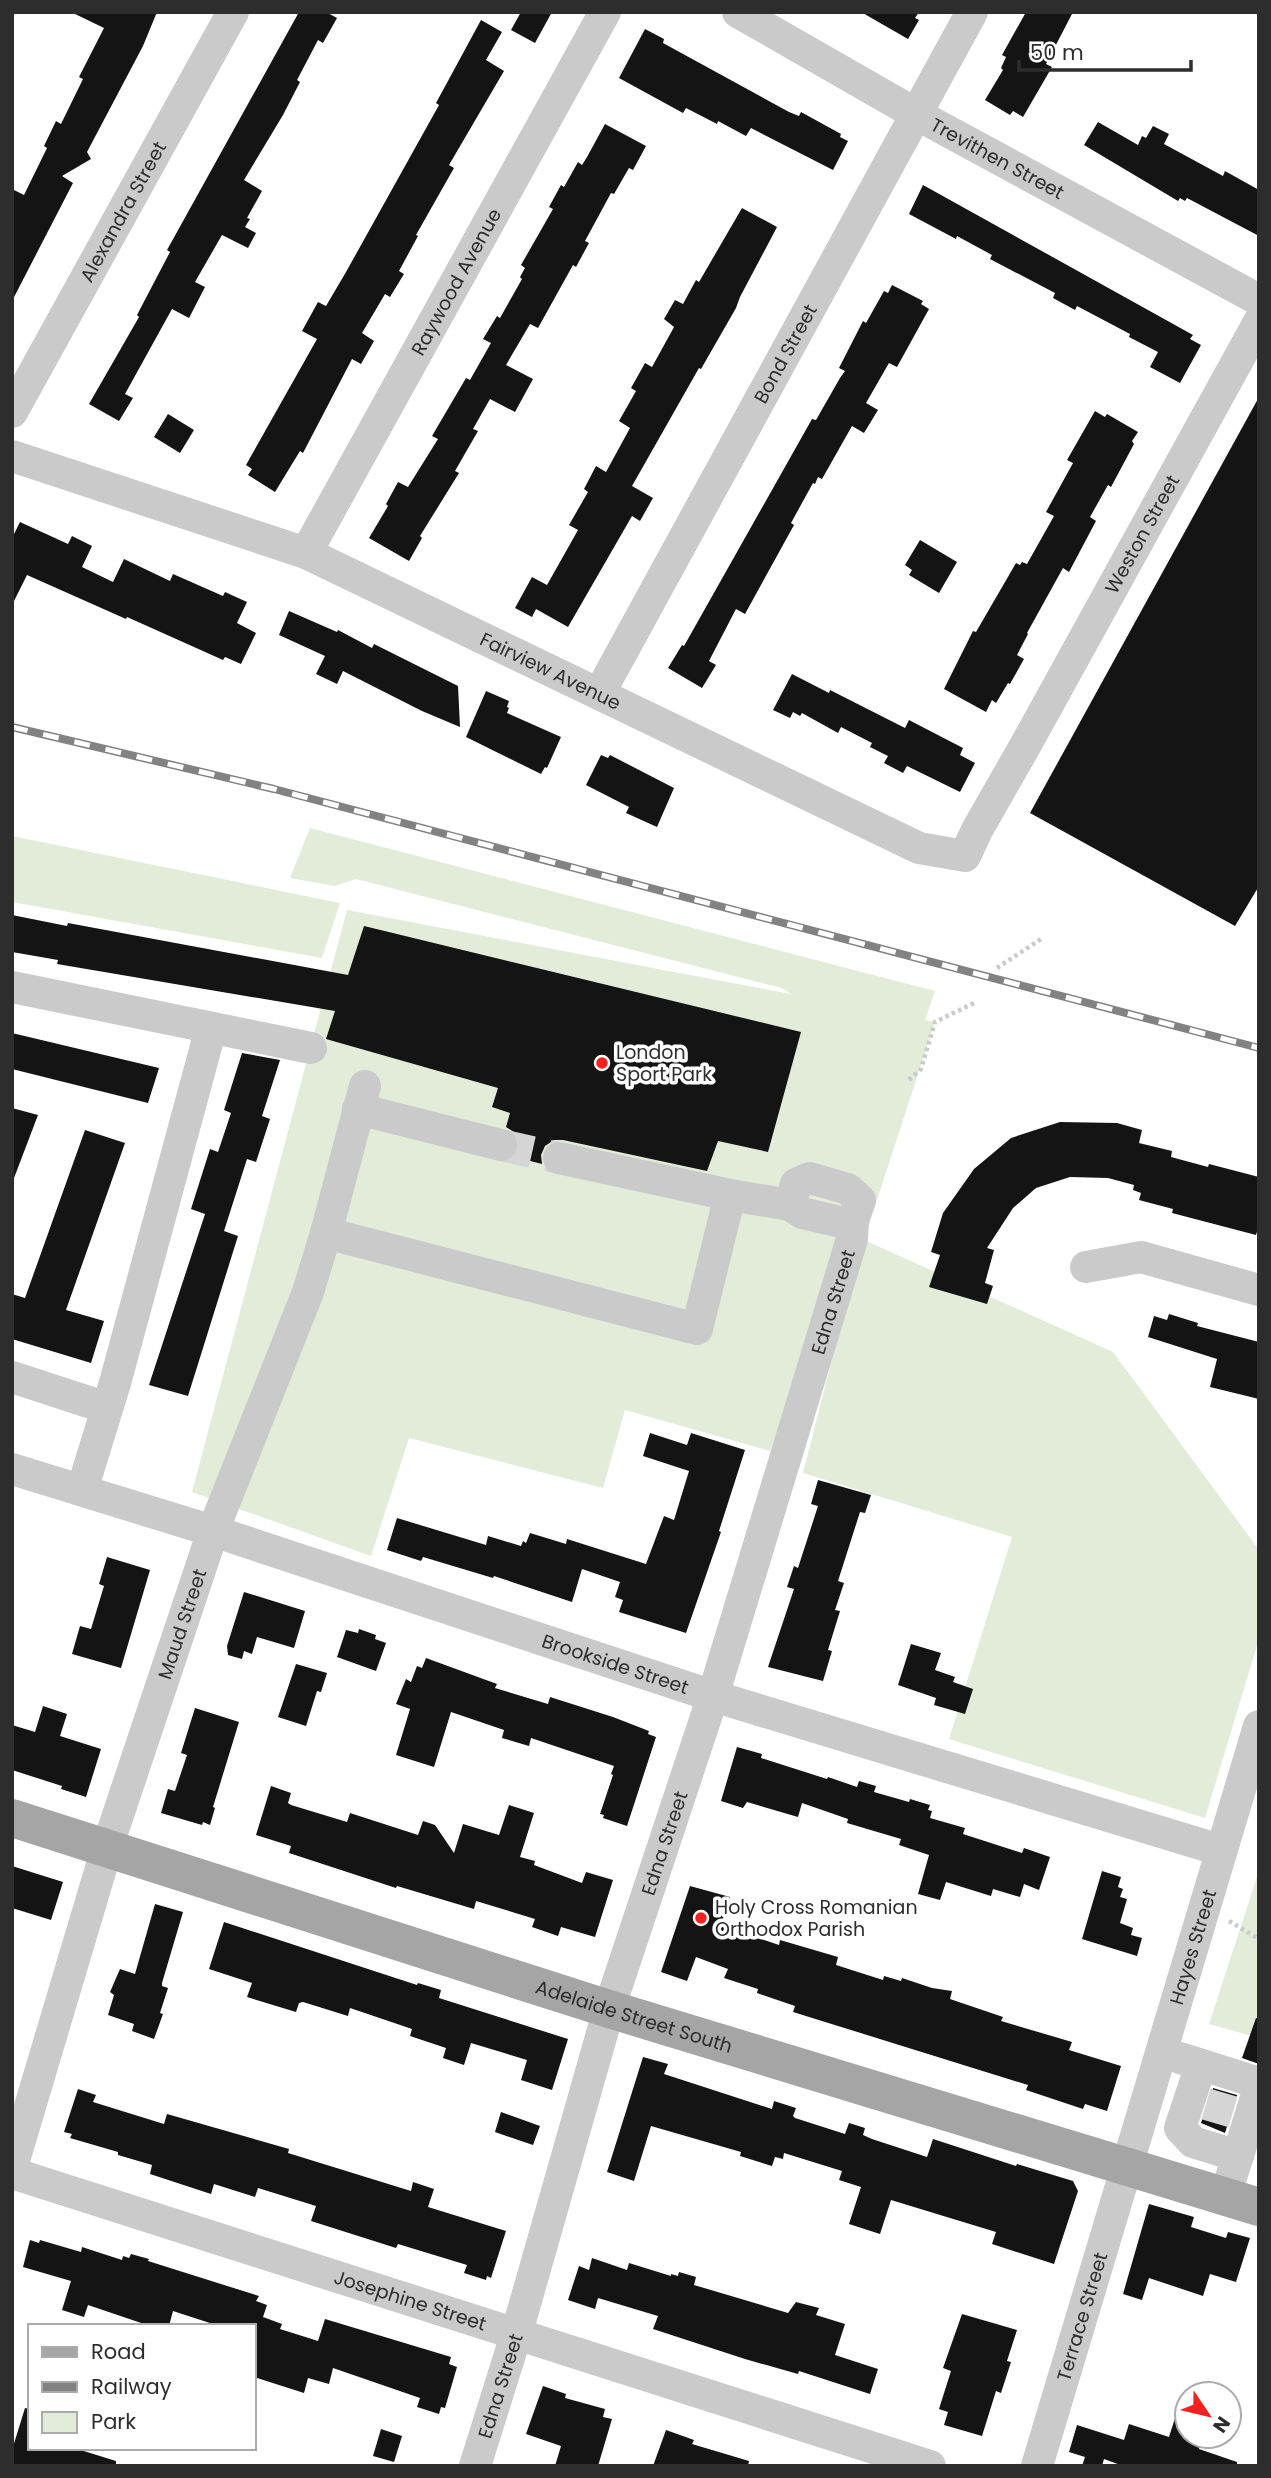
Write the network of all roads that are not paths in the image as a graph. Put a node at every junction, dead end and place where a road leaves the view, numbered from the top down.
1 (233, 12) edge
2 (604, 12) edge
3 (738, 12) edge
4 (972, 12) edge
5 (916, 114) junction
6 (1259, 299) edge
7 (1259, 323) edge
8 (12, 412) edge
9 (12, 456) edge
10 (306, 553) junction
11 (599, 694) junction
12 (1026, 746) joint
13 (12, 987) edge
14 (211, 1028) junction
15 (311, 1048) dead end
16 (501, 1144) tunnel mouth
17 (559, 1157) tunnel mouth
18 (730, 1195) junction
19 (326, 1233) junction
20 (1086, 1267) dead end
21 (1259, 1290) edge
22 (12, 1377) edge
23 (107, 1408) junction
24 (12, 1469) edge
25 (82, 1490) junction
26 (213, 1531) junction
27 (713, 1696) junction
28 (1259, 1726) edge
29 (12, 1818) edge
30 (107, 1848) junction
31 (1220, 1850) junction
32 (609, 2009) junction
33 (1160, 2052) junction
34 (1201, 2065) junction
35 (1233, 2101) edge
36 (1193, 2142) junction
37 (1238, 2156) junction
38 (12, 2167) edge
39 (1125, 2167) junction
40 (12, 2173) edge
41 (1180, 2183) junction
42 (1242, 2202) edge
43 (517, 2332) junction
44 (475, 2466) edge
45 (930, 2466) edge
46 (1037, 2466) edge

1 - 8 street, Alexandra Street
2 - 10 street, Raywood Avenue
3 - 5 street, Trevithen Street
4 - 5 street, Bond Street
5 - 6 street, Trevithen Street
5 - 11 street, Bond Street
7 - 12 street, Weston Street
9 - 10 street, Fairview Avenue
10 - 11 street, Fairview Avenue
11 - 12 street, Fairview Avenue
13 - 14 street
14 - 15 street
14 - 23 street
16 - 19 street, Maud Street
17 - 18 street
18 - 19 street
18 - 27 street, Edna Street
19 - 26 street, Maud Street
20 - 21 street
22 - 23 street
23 - 25 street
24 - 25 street, Brookside Street
25 - 26 street, Brookside Street
26 - 27 street, Brookside Street
26 - 30 street, Maud Street
27 - 31 street, Brookside Street
27 - 32 street, Edna Street
28 - 31 street, Hayes Street
29 - 30 main road, Adelaide Street South
30 - 32 main road, Adelaide Street South
30 - 38 street, Maud Street
31 - 33 street, Hayes Street
32 - 39 main road, Adelaide Street South
32 - 43 street, Edna Street
33 - 34 street
33 - 39 street, Hayes Street
34 - 35 street
34 - 35 street
35 - 36 street
35 - 37 street
36 - 37 street
36 - 41 street
37 - 42 street
39 - 41 main road, Adelaide Street South
39 - 46 street, Terrace Street
40 - 43 street, Josephine Street
41 - 42 main road, Adelaide Street South
43 - 44 street, Edna Street
43 - 45 street, Josephine Street

